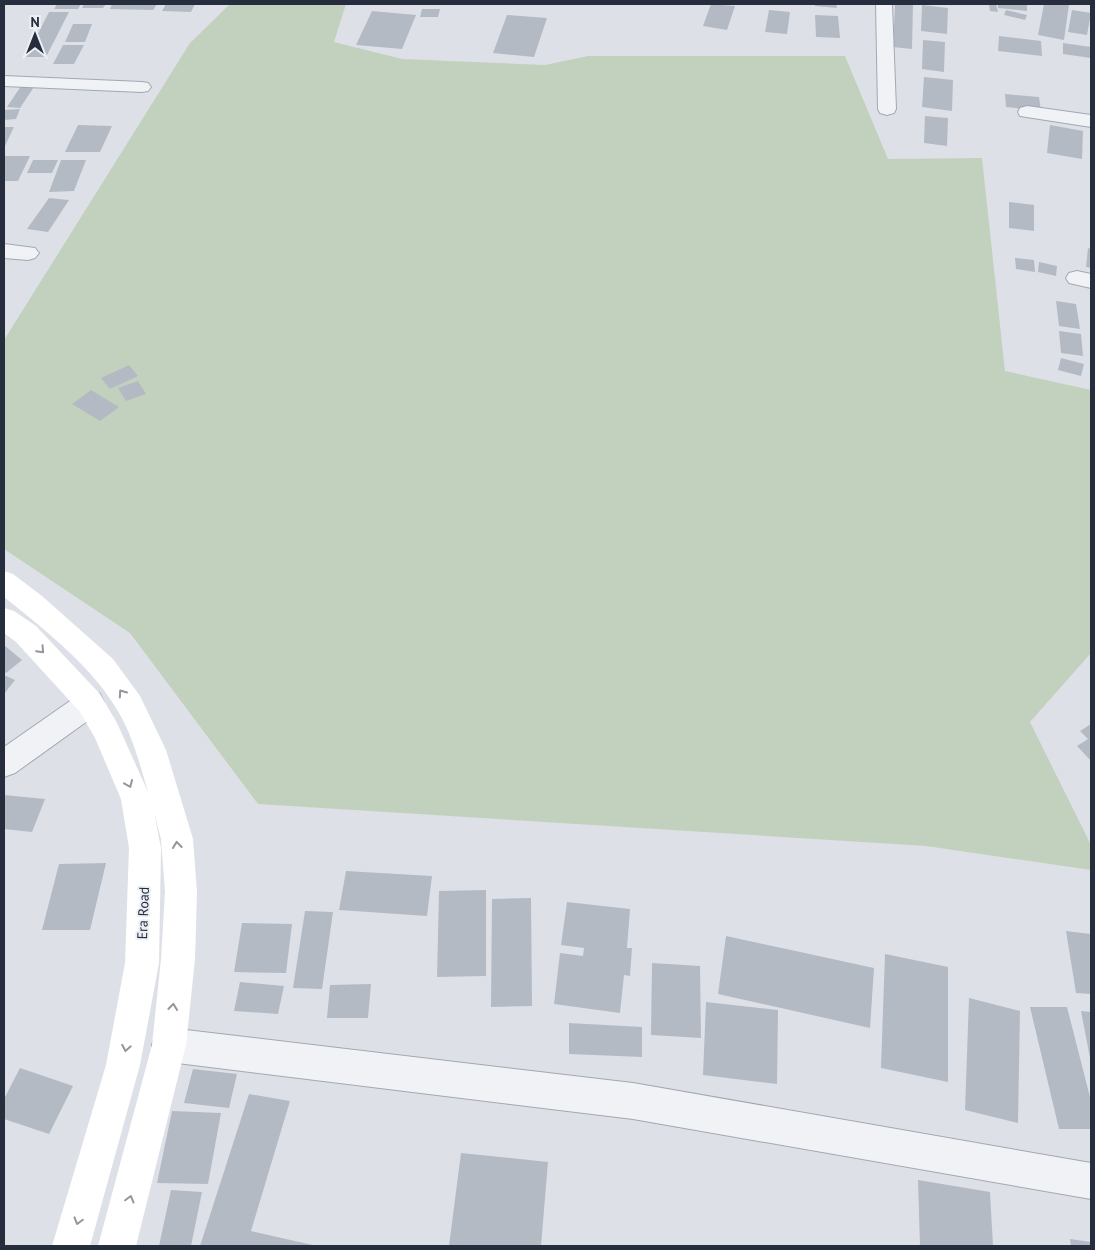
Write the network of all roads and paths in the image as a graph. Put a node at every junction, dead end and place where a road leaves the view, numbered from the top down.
1 (884, 4) edge
2 (4, 81) edge
3 (142, 87) dead end
4 (888, 109) dead end
5 (1027, 112) dead end
6 (1091, 122) edge
7 (4, 251) edge
8 (28, 253) dead end
9 (4, 582) edge
10 (4, 619) edge
11 (90, 703) junction
12 (4, 764) edge
13 (169, 1044) junction
14 (1091, 1181) edge
15 (71, 1246) edge
16 (117, 1246) edge

1 - 4 street
2 - 3 street
5 - 6 street
7 - 8 street
13 -> 9 main road
10 -> 11 main road, Era Road
11 - 12 street
11 -> 15 main road, Era Road
13 - 14 street
16 -> 13 main road

